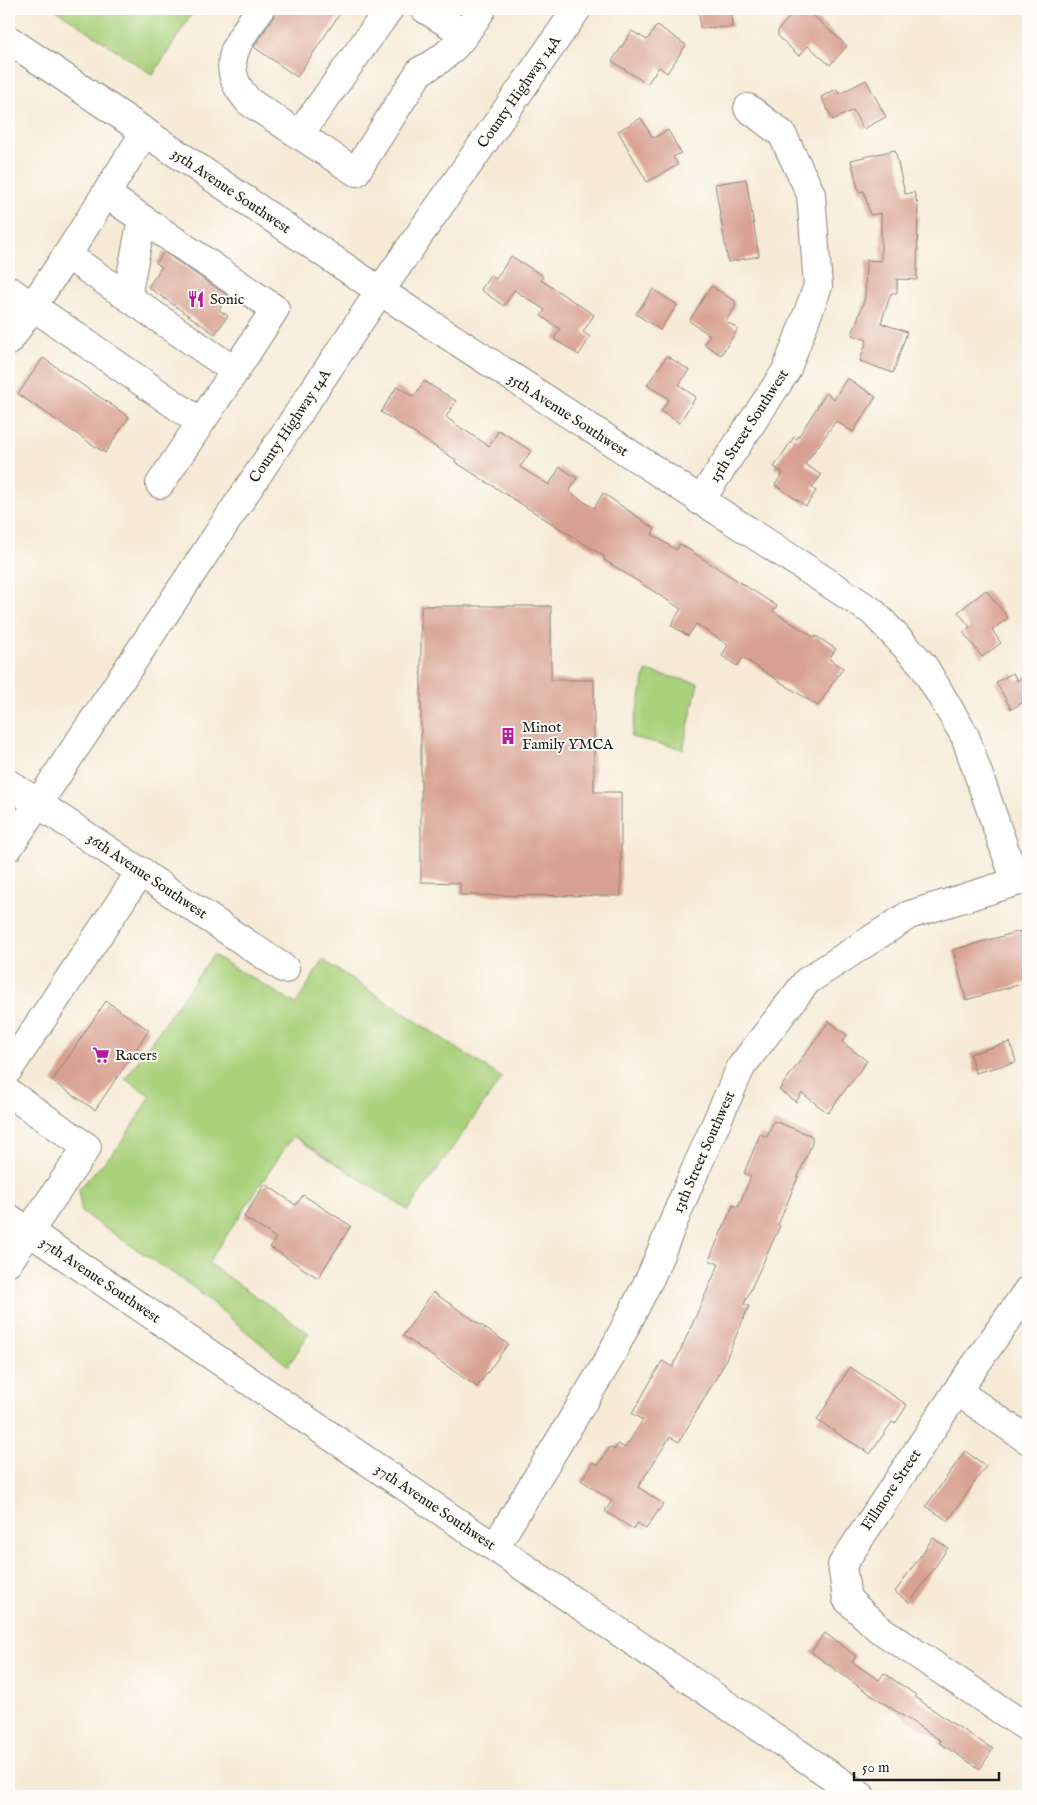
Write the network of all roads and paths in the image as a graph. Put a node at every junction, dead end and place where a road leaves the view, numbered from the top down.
1 (260, 9) edge
2 (389, 9) edge
3 (425, 9) edge
4 (482, 9) edge
5 (577, 9) edge
6 (465, 34) junction
7 (9, 40) edge
8 (748, 108) dead end
9 (145, 132) junction
10 (299, 135) junction
11 (106, 194) junction
12 (142, 219) junction
13 (67, 255) junction
14 (9, 290) edge
15 (380, 291) junction
16 (127, 296) junction
17 (32, 307) junction
18 (9, 341) edge
19 (235, 371) junction
20 (200, 422) junction
21 (160, 484) dead end
22 (700, 501) junction
23 (9, 784) edge
24 (38, 804) junction
25 (9, 847) edge
26 (141, 871) junction
27 (1022, 880) edge
28 (285, 969) dead end
29 (9, 1069) edge
30 (9, 1092) edge
31 (19, 1225) edge
32 (9, 1261) edge
33 (1028, 1290) edge
34 (957, 1391) junction
35 (1028, 1440) edge
36 (495, 1547) junction
37 (1028, 1728) edge
38 (860, 1796) edge

1 - 10 street
2 - 10 street
3 - 6 street
4 - 6 street
5 - 15 street, County Highway 14A
6 - 10 street
7 - 9 street, 35th Avenue Southwest
8 - 22 street, 15th Street Southwest
9 - 11 street
9 - 15 street, 35th Avenue Southwest
11 - 12 street
11 - 13 street
12 - 16 street
12 - 19 street
13 - 16 street
13 - 17 street
14 - 17 street
15 - 22 street, 35th Avenue Southwest
15 - 24 street, County Highway 14A
16 - 19 street
17 - 18 street
17 - 20 street
19 - 20 street
20 - 21 street
22 - 27 street, 35th Avenue Southwest
23 - 24 street, 36th Avenue Southwest
24 - 25 street, County Highway 14A
24 - 26 street, 36th Avenue Southwest
26 - 28 street, 36th Avenue Southwest
26 - 29 street
27 - 36 street, 13th Street Southwest
30 - 31 street
31 - 32 street
31 - 36 street, 37th Avenue Southwest
33 - 34 street, Fillmore Street
34 - 35 street
34 - 37 street, Fillmore Street
36 - 38 street, 37th Avenue Southwest

